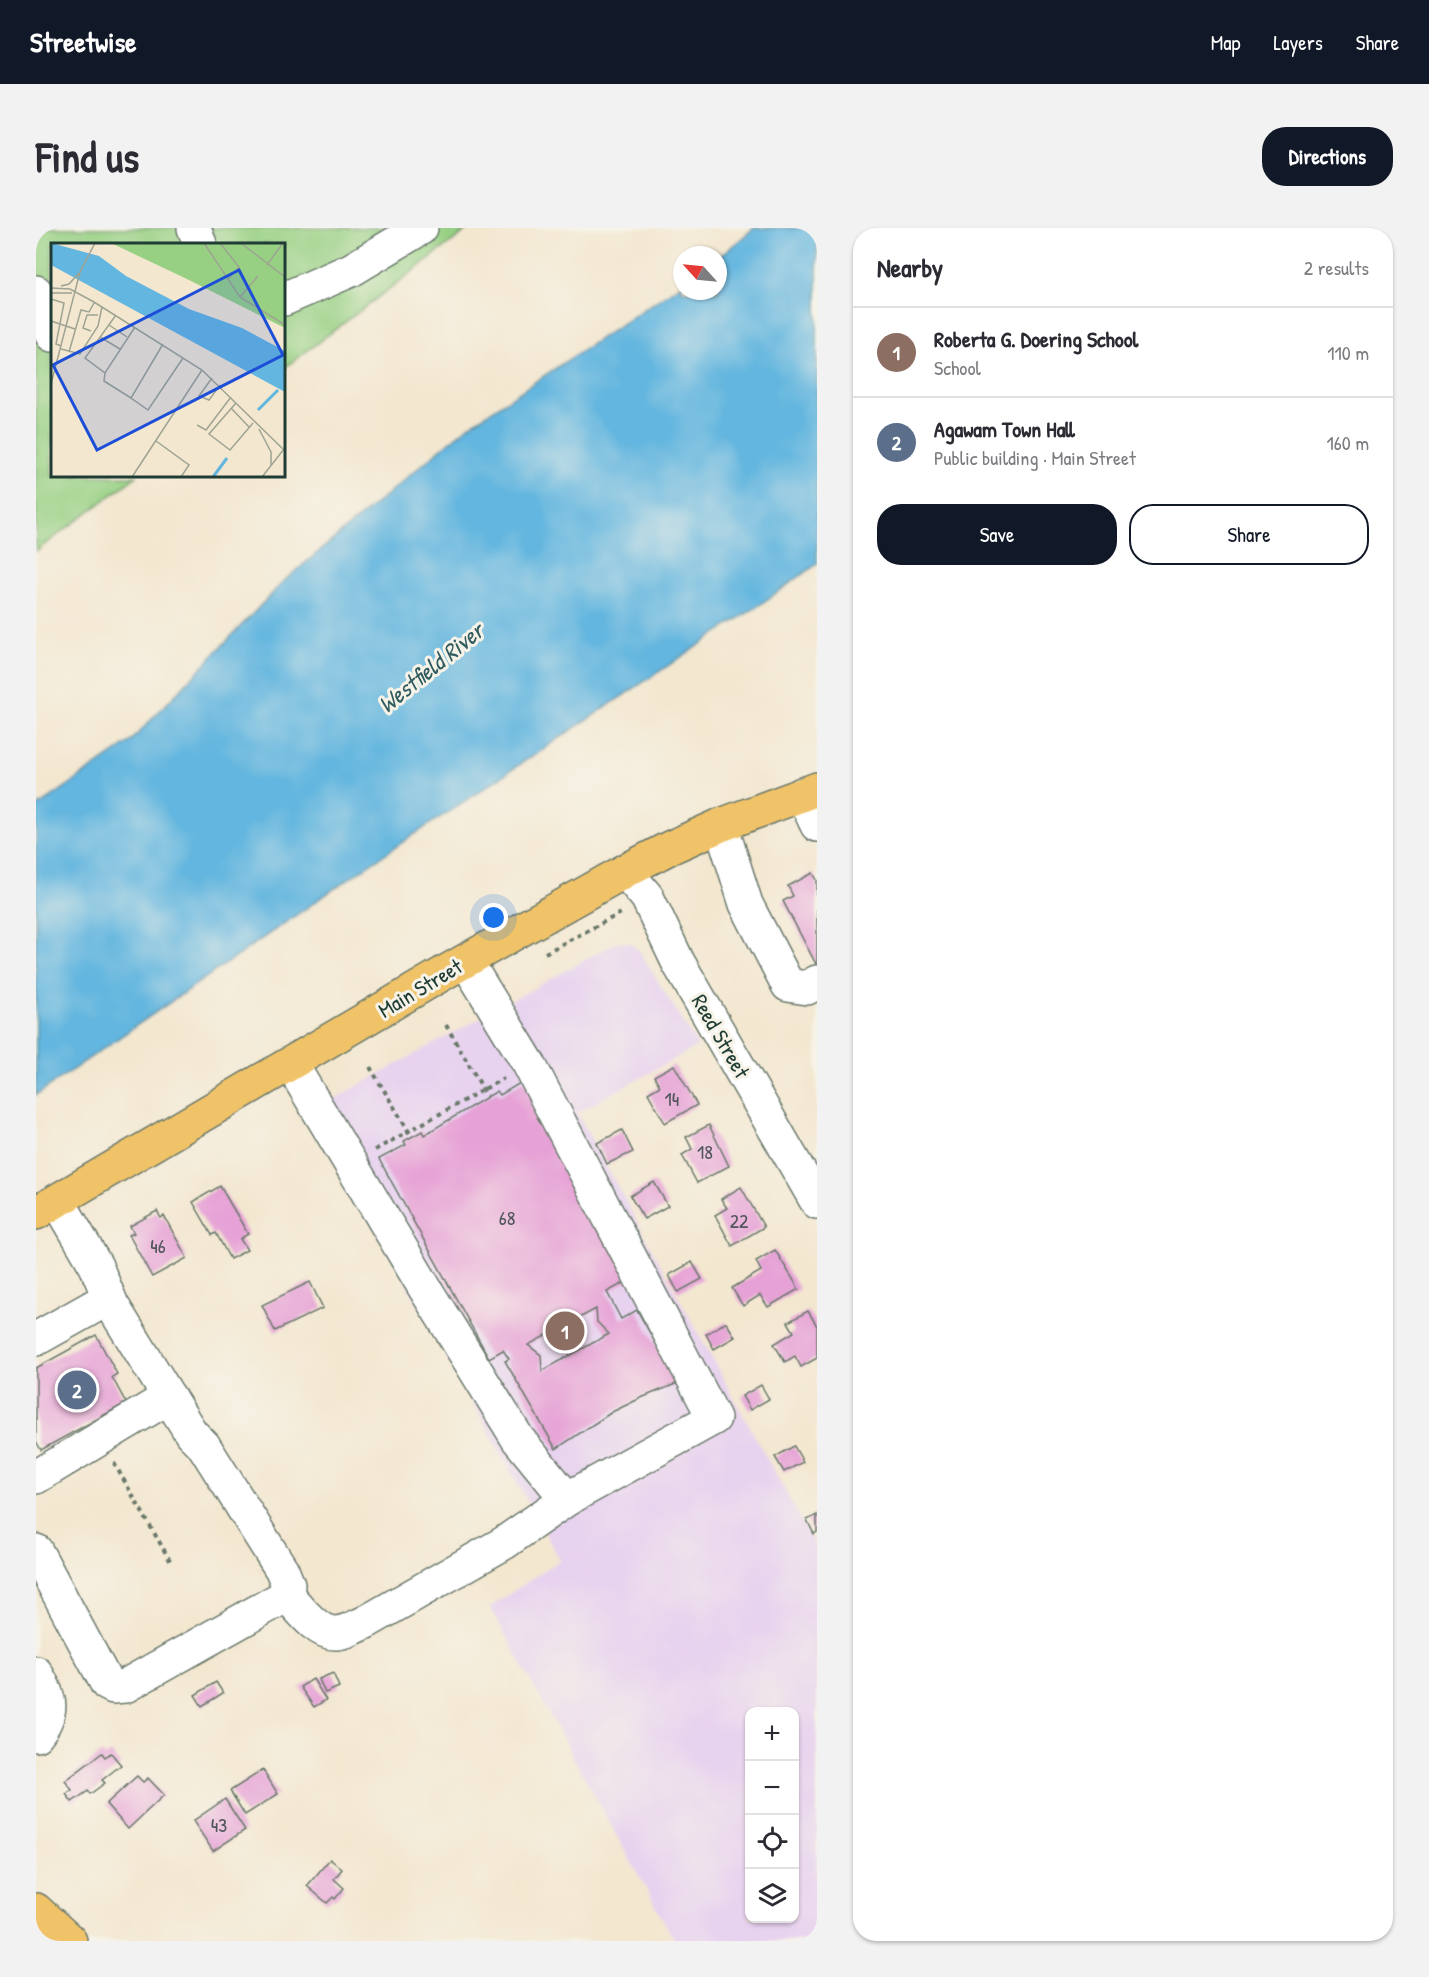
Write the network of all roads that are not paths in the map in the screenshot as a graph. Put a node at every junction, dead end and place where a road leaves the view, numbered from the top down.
1 (194, 228) edge
2 (421, 228) edge
3 (200, 243) edge
4 (36, 292) edge
5 (285, 299) edge
6 (51, 332) edge
7 (51, 346) edge
8 (36, 348) edge
9 (810, 792) edge
10 (721, 825) junction
11 (817, 825) edge
12 (625, 871) junction
13 (466, 961) junction
14 (817, 982) edge
15 (291, 1064) junction
16 (817, 1202) edge
17 (47, 1207) edge
18 (109, 1298) junction
19 (36, 1338) edge
20 (169, 1397) junction
21 (36, 1477) edge
22 (567, 1499) junction
23 (36, 1551) edge
24 (287, 1595) junction
25 (36, 1673) edge
26 (36, 1735) edge
27 (36, 1910) edge
28 (70, 1941) edge

1 - 3 street
2 - 5 street
4 - 6 street
7 - 8 street
9 - 10 main road, Main Street
9 - 11 street
10 - 12 main road, Main Street
10 - 14 street
12 - 13 main road, Main Street
12 - 16 street, Reed Street
13 - 15 main road, Main Street
13 - 22 street
15 - 17 main road, Main Street
15 - 22 street
17 - 18 street
18 - 19 street
18 - 20 street
20 - 21 street
20 - 24 street
22 - 24 street
23 - 24 street
25 - 26 street
27 - 28 main road

